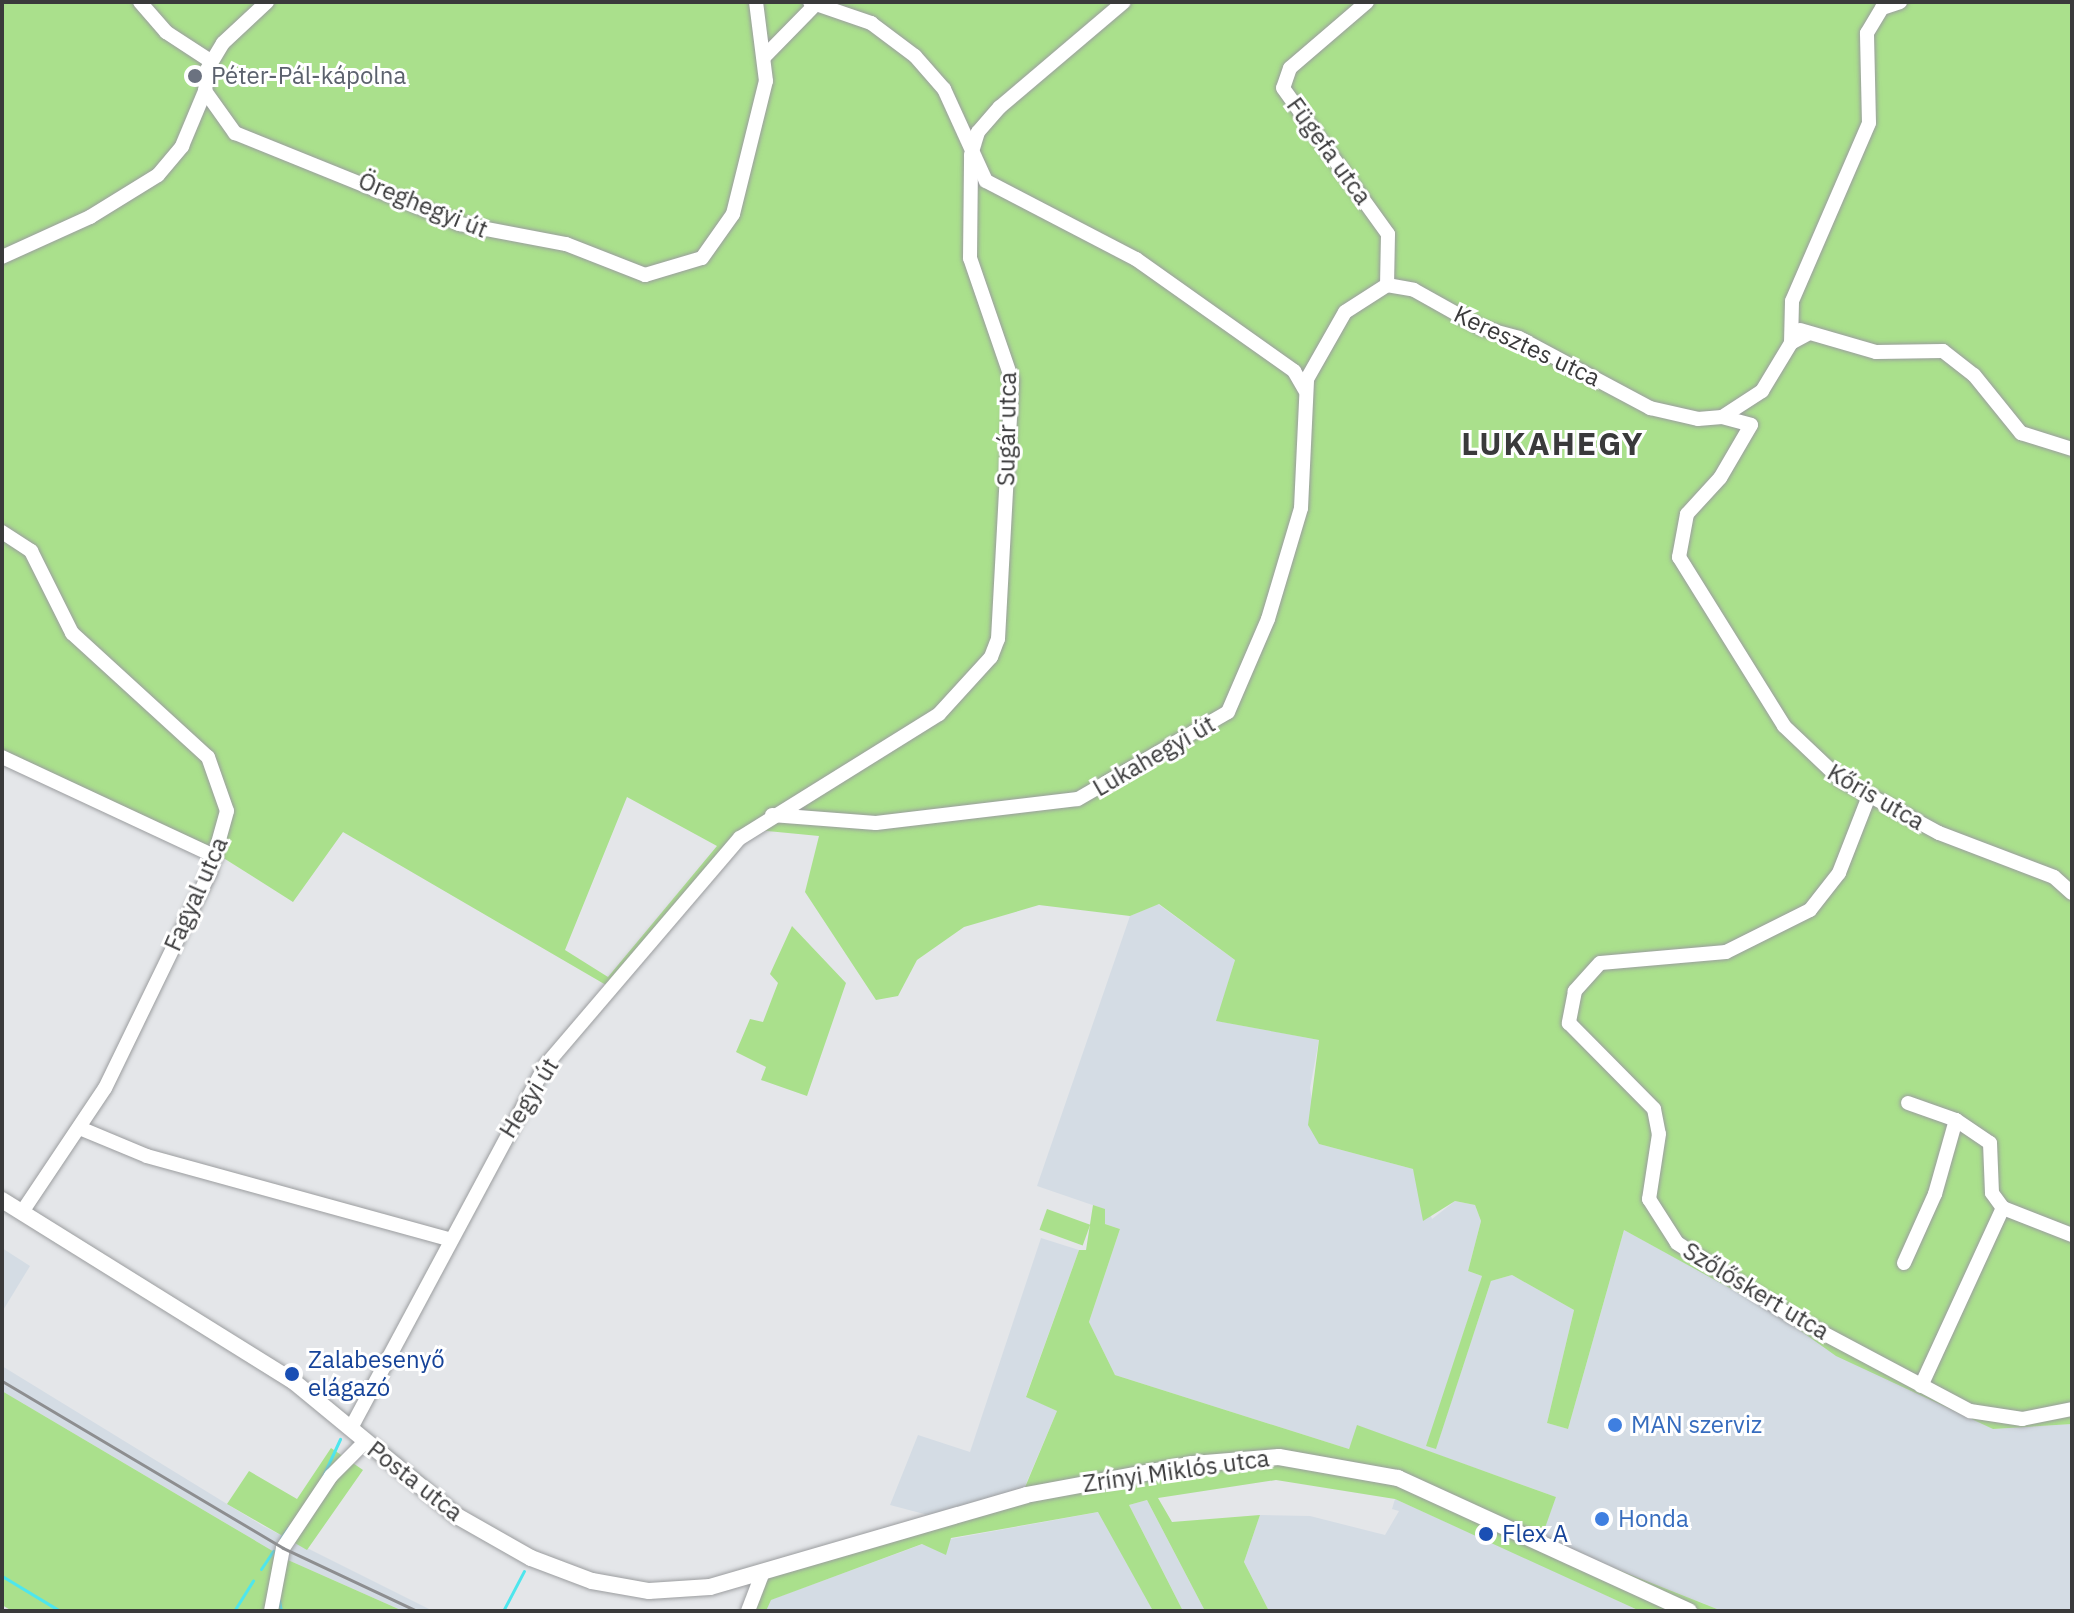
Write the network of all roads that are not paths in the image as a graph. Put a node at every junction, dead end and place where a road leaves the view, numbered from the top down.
1 (140, 2) edge
2 (267, 2) edge
3 (756, 2) edge
4 (1124, 2) edge
5 (1367, 2) edge
6 (1900, 2) edge
7 (813, 4) edge
8 (764, 57) junction
9 (209, 60) junction
10 (205, 91) junction
11 (971, 155) junction
12 (2, 257) edge
13 (1387, 285) junction
14 (1792, 326) junction
15 (1807, 334) junction
16 (1791, 343) junction
17 (1313, 368) junction
18 (1294, 371) junction
19 (1305, 390) junction
20 (1762, 391) junction
21 (1722, 417) junction
22 (1751, 425) junction
23 (2072, 449) edge
24 (2, 532) edge
25 (2, 757) edge
26 (1869, 796) junction
27 (772, 815) junction
28 (216, 857) junction
29 (2072, 893) edge
30 (1908, 1103) dead end
31 (1956, 1120) junction
32 (82, 1129) junction
33 (2, 1200) edge
34 (2003, 1208) junction
35 (22, 1212) junction
36 (2072, 1235) edge
37 (448, 1239) junction
38 (1904, 1263) dead end
39 (1921, 1386) junction
40 (2072, 1409) edge
41 (351, 1428) junction
42 (365, 1442) junction
43 (878, 1535) joint
44 (762, 1574) junction
45 (271, 1611) edge
46 (748, 1611) edge
47 (1689, 1611) edge

1 - 9 street
2 - 9 street
3 - 8 street, Öreghegyi út
4 - 11 street, Sugár utca
5 - 13 street, Fügefa utca
6 - 14 street
7 - 8 street
7 - 11 street
8 - 10 street, Öreghegyi út
9 - 10 street
10 - 12 street
11 - 18 street
11 - 27 street, Sugár utca
13 - 17 street
13 - 21 street, Keresztes utca
14 - 15 street
14 - 16 street
15 - 16 street
15 - 23 street
16 - 20 street
17 - 18 street
17 - 19 street, Lukahegyi út
18 - 19 street
19 - 27 street, Lukahegyi út
20 - 21 street
20 - 22 street
21 - 22 street, Keresztes utca
22 - 26 street, Kőris utca
24 - 28 street, Fagyal utca
25 - 28 street
26 - 29 street, Kőris utca
26 - 39 street, Szőlőskert utca
27 - 37 street, Hegyi út
28 - 32 street, Fagyal utca
30 - 31 street
31 - 34 street
31 - 38 street
32 - 35 street, Fagyal utca
32 - 37 street
33 - 35 main road, Posta utca
34 - 36 street
34 - 39 street
35 - 41 main road, Posta utca
37 - 41 street, Hegyi út
39 - 40 street, Szőlőskert utca
41 - 42 main road, Posta utca
42 - 44 main road, Posta utca
42 - 45 street
43 - 44 main road, Posta utca
43 - 47 main road, Zrínyi Miklós utca
44 - 46 street

